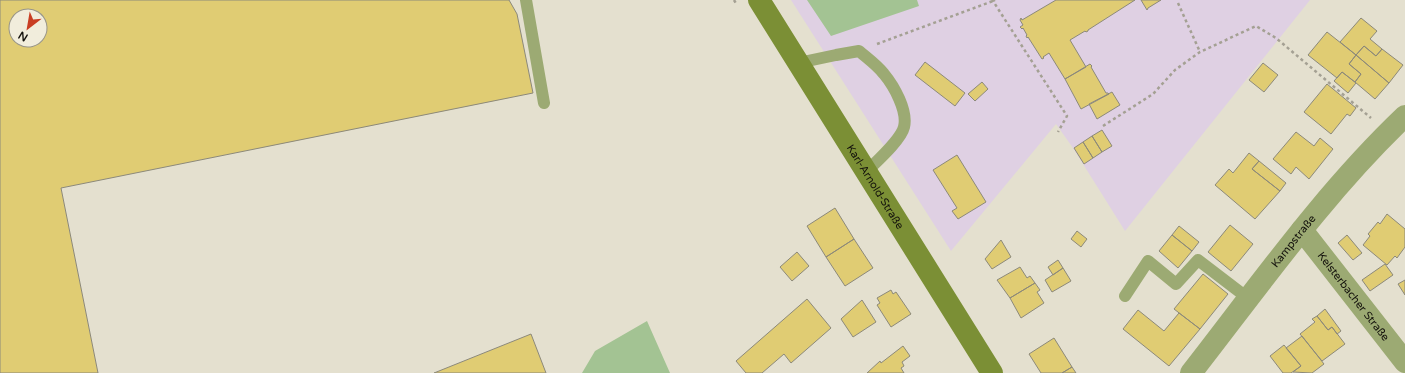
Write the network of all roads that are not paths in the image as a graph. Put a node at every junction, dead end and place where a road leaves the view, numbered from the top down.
1 (526, 0) edge
2 (759, 0) edge
3 (798, 63) junction
4 (544, 104) dead end
5 (1405, 116) edge
6 (866, 172) junction
7 (1302, 230) junction
8 (1125, 296) dead end
9 (1249, 299) junction
10 (1405, 362) edge
11 (992, 373) edge
12 (1191, 373) edge

1 - 4 lane
2 - 3 main road, Karl-Arnold-Straße
3 - 6 main road, Karl-Arnold-Straße
3 - 6 lane
5 - 7 street, Kampstraße
6 - 11 main road, Karl-Arnold-Straße
7 - 9 street, Kampstraße
7 - 10 street, Kelsterbacher Straße
8 - 9 lane
9 - 12 street, Kampstraße

